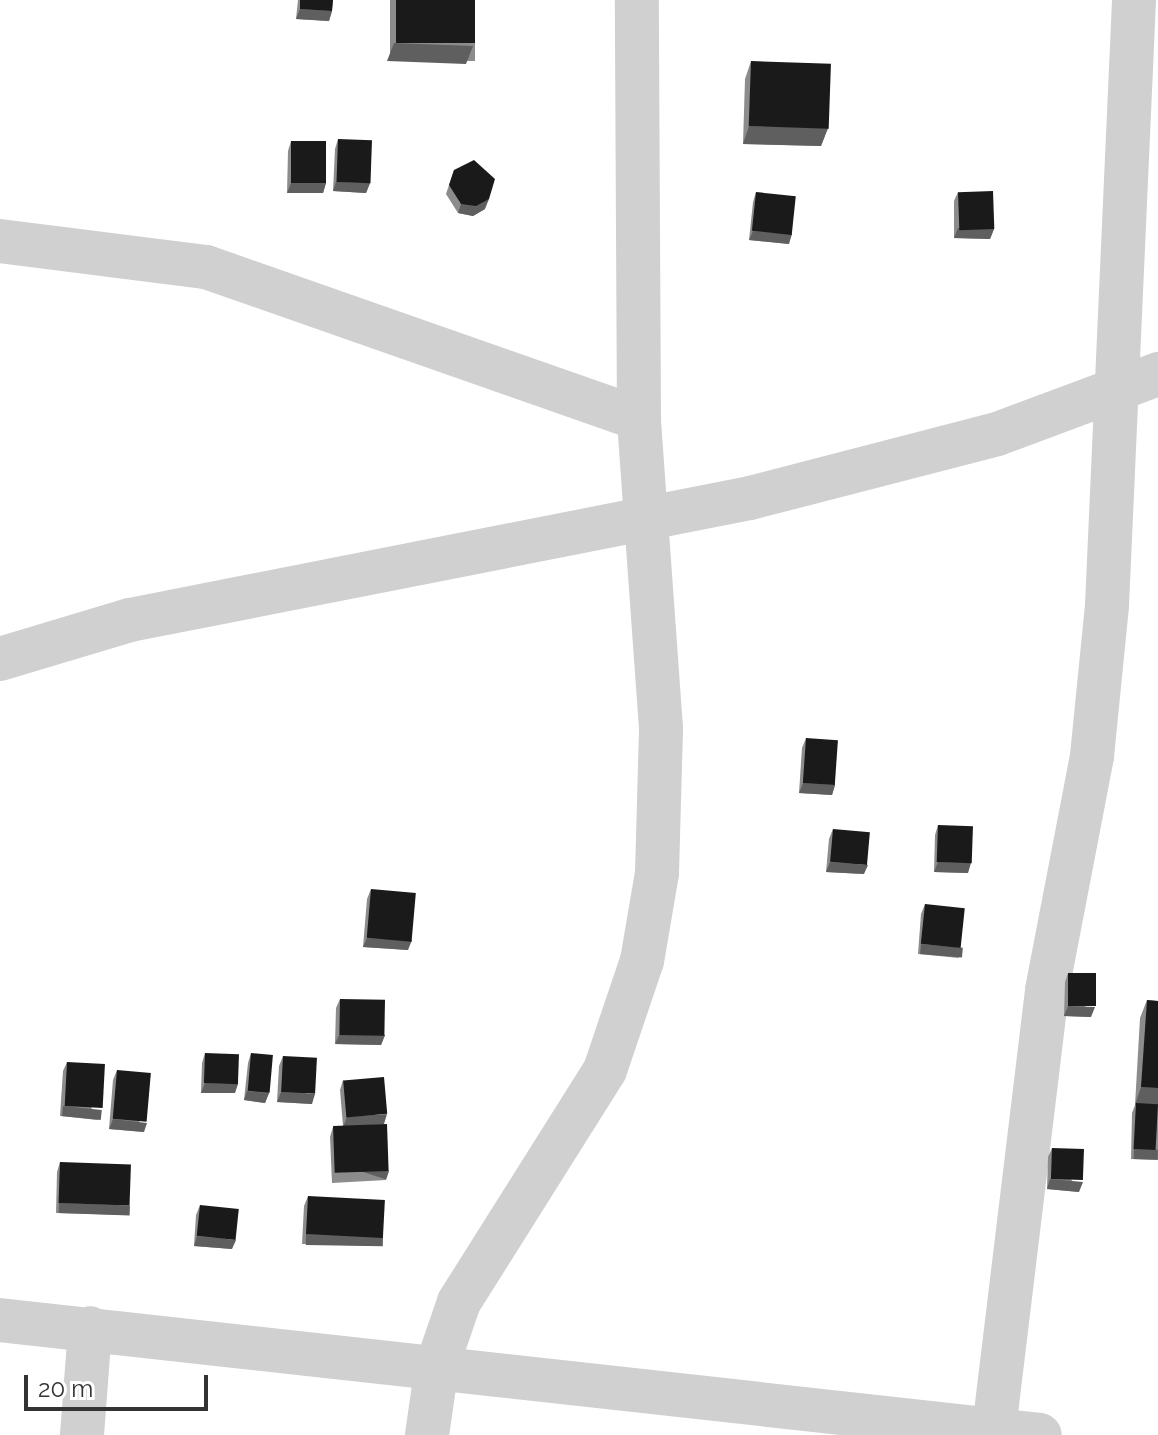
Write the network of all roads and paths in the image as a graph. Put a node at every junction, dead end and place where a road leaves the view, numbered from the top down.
1 (637, 0) edge
2 (1134, 0) edge
3 (0, 241) edge
4 (1140, 381) edge
5 (639, 419) junction
6 (642, 518) junction
7 (0, 659) edge
8 (0, 1320) edge
9 (90, 1328) junction
10 (437, 1366) junction
11 (994, 1429) junction
12 (82, 1435) edge
13 (427, 1435) edge
14 (1040, 1435) edge

1 - 5 street
2 - 4 street
3 - 5 street
4 - 6 street
4 - 11 street
5 - 6 street
6 - 7 street
6 - 10 street
8 - 9 street
9 - 10 street
9 - 12 street
10 - 11 street
10 - 13 street
11 - 14 street

